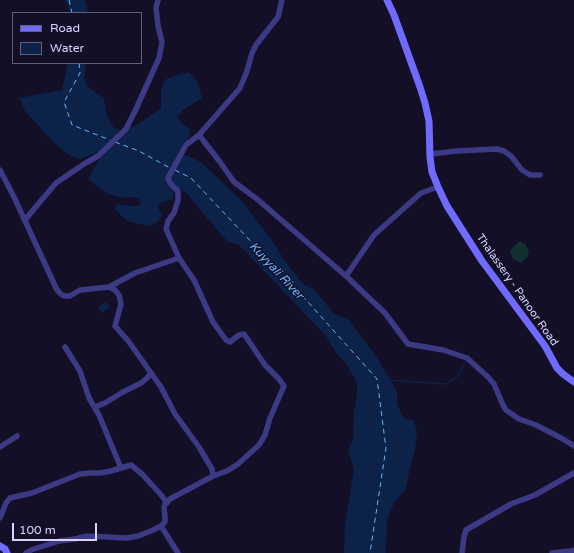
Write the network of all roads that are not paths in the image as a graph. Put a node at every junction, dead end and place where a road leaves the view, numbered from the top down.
1 (158, 0) edge
2 (282, 0) edge
3 (387, 0) edge
4 (199, 135) junction
5 (430, 154) junction
6 (0, 170) edge
7 (540, 175) dead end
8 (438, 187) junction
9 (25, 220) junction
10 (179, 258) junction
11 (346, 276) junction
12 (109, 287) junction
13 (65, 347) dead end
14 (151, 373) junction
15 (574, 382) edge
16 (95, 407) junction
17 (18, 436) dead end
18 (574, 446) edge
19 (0, 447) edge
20 (121, 468) junction
21 (574, 473) edge
22 (213, 476) junction
23 (167, 503) junction
24 (0, 518) edge
25 (162, 526) junction
26 (0, 546) edge
27 (574, 550) edge
28 (7, 553) edge
29 (26, 553) edge
30 (178, 553) edge
31 (462, 553) edge
32 (552, 553) edge

1 - 9 street
2 - 4 street
3 - 5 main road, Thalassery - Panoor Road
4 - 10 street
4 - 11 street
5 - 7 street
5 - 8 main road, Thalassery - Panoor Road
6 - 9 street
8 - 11 street
8 - 15 main road, Thalassery - Panoor Road
9 - 12 street
10 - 12 street
10 - 22 street
11 - 18 street
12 - 14 street
13 - 16 street
14 - 16 street
14 - 22 street
16 - 20 street
17 - 19 street
20 - 23 street
20 - 24 street
21 - 31 street
22 - 23 street
23 - 25 street
25 - 29 street
25 - 30 street
26 - 28 main road
27 - 32 street

